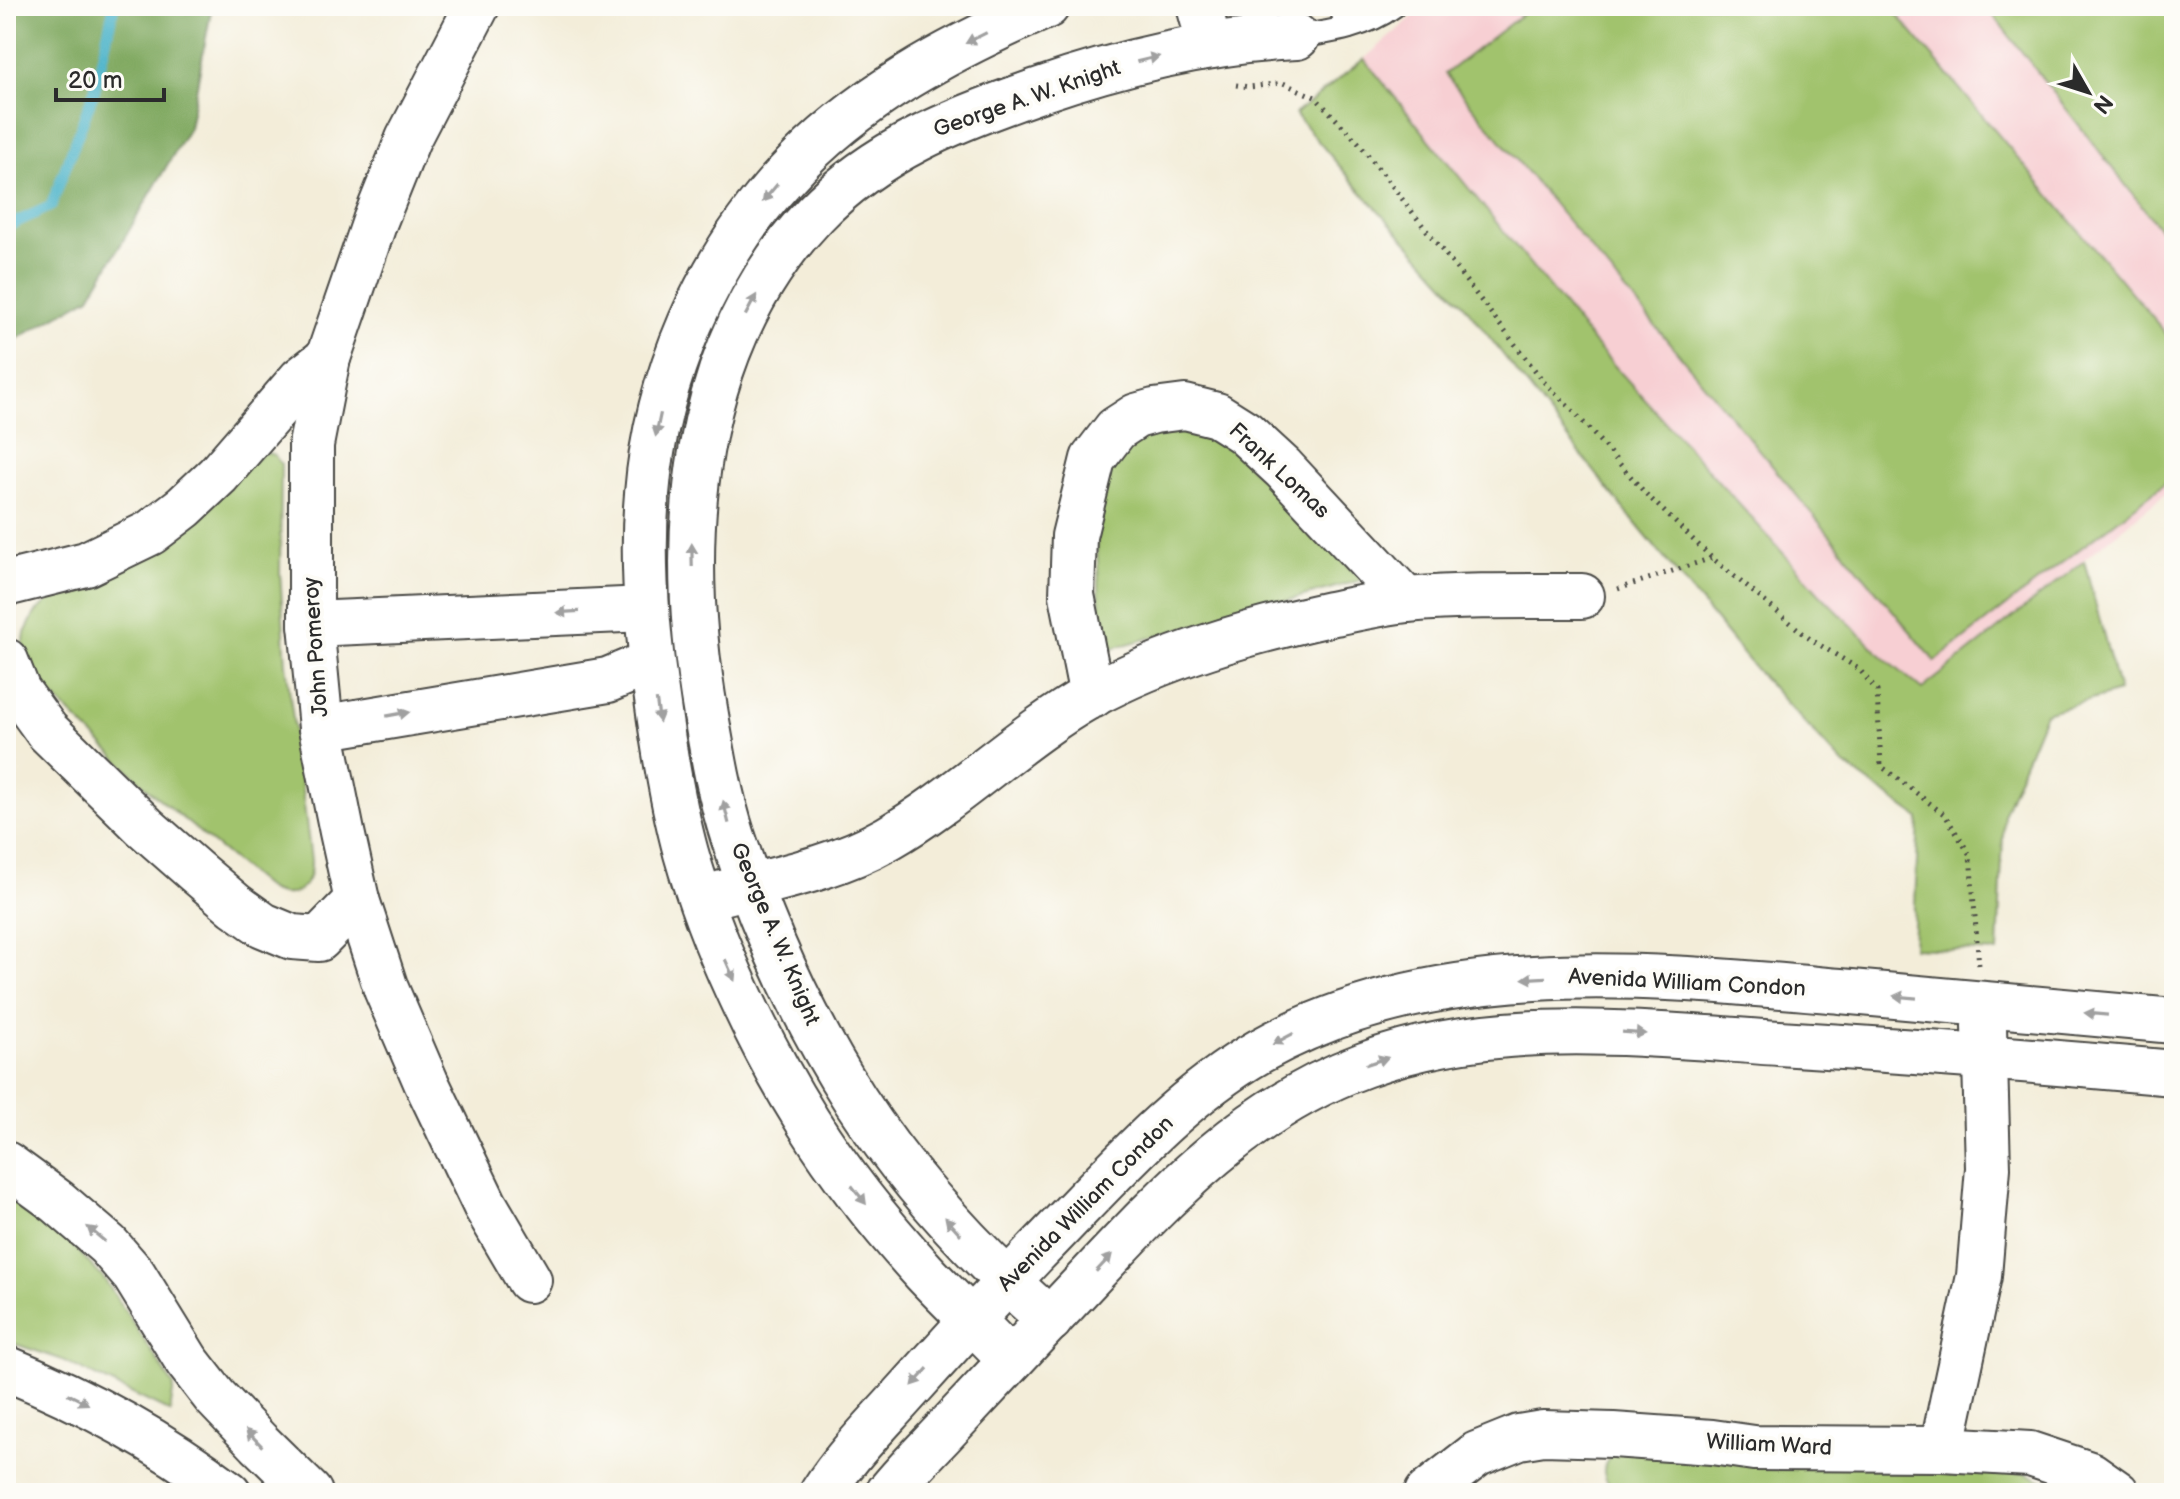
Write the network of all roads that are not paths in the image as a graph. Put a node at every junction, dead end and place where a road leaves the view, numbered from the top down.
1 (477, 6) edge
2 (1047, 6) edge
3 (1394, 6) edge
4 (1344, 17) edge
5 (1204, 26) edge
6 (1297, 37) joint
7 (328, 358) junction
8 (260, 428) junction
9 (311, 445) junction
10 (6, 584) edge
11 (1582, 596) road end
12 (1406, 600) junction
13 (646, 609) junction
14 (311, 624) junction
15 (6, 661) edge
16 (651, 662) junction
17 (1092, 696) junction
18 (321, 728) junction
19 (750, 886) junction
20 (700, 898) junction
21 (357, 900) junction
22 (1983, 1004) junction
23 (2174, 1021) edge
24 (1985, 1056) junction
25 (2174, 1073) edge
26 (6, 1164) edge
27 (529, 1280) dead end
28 (1007, 1282) junction
29 (972, 1319) junction
30 (1050, 1320) junction
31 (1011, 1360) junction
32 (6, 1368) edge
33 (1942, 1449) junction
34 (229, 1493) edge
35 (310, 1493) edge
36 (822, 1493) edge
37 (888, 1493) edge
38 (1428, 1493) edge
39 (2117, 1493) edge

1 - 7 street, John Pomeroy
2 -> 13 street
3 - 4 lane
4 - 6 lane
5 - 6 street, George A. W. Knight
19 -> 5 street, George A. W. Knight
7 - 8 street
7 - 9 street, John Pomeroy
8 - 9 street
8 - 10 street
9 - 14 street, John Pomeroy
11 - 12 street
12 - 17 street
12 - 17 street, Frank Lomas
13 -> 14 street
13 - 16 street
14 - 18 street, John Pomeroy
15 - 21 street
18 -> 16 street
16 -> 20 street
17 - 19 street
18 - 21 street, John Pomeroy
19 - 20 street
28 -> 19 street, George A. W. Knight
20 -> 29 street
21 - 27 street, John Pomeroy
23 -> 22 street, Avenida William Condon
22 - 24 street
22 -> 28 street, Avenida William Condon
24 - 25 street
30 -> 24 street
24 - 33 street
35 -> 26 street
28 - 29 street, Avenida William Condon
28 - 30 street, George A. W. Knight
29 - 31 street
29 -> 36 street, Avenida William Condon
30 - 31 street
31 - 37 street
32 -> 34 street
33 - 38 street, William Ward
33 - 39 street, William Ward

